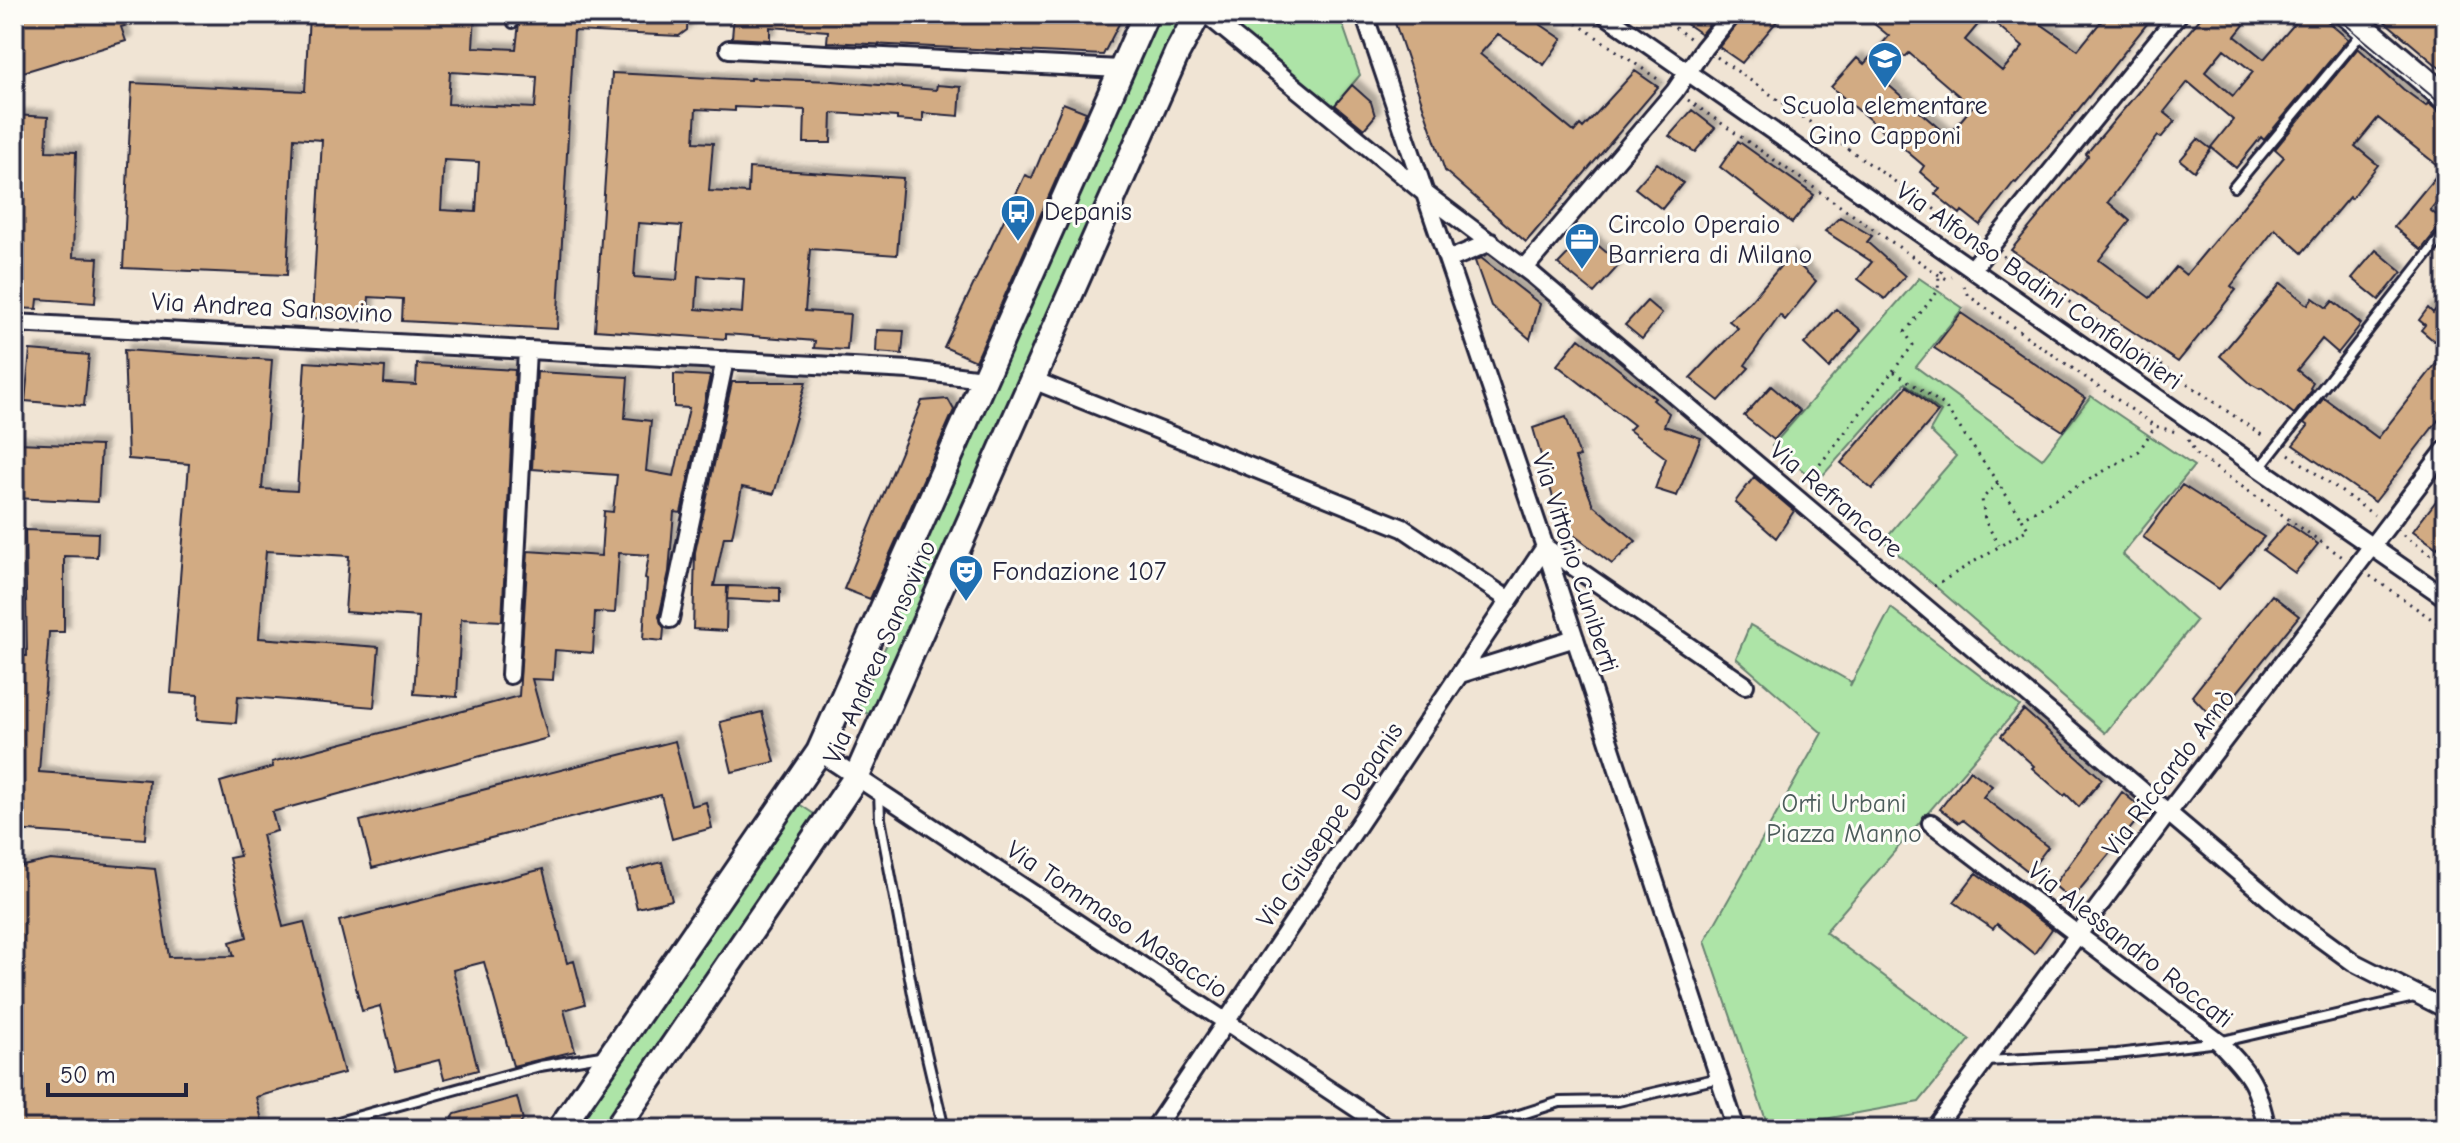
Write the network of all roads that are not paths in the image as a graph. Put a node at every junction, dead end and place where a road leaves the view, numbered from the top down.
1 (1146, 14) edge
2 (1198, 14) edge
3 (1206, 14) edge
4 (1364, 14) edge
5 (1604, 14) edge
6 (1732, 14) edge
7 (2179, 14) edge
8 (2356, 22) edge
9 (729, 49) dead end
10 (1120, 69) junction
11 (1687, 72) junction
12 (2446, 98) edge
13 (2234, 187) dead end
14 (1427, 195) junction
15 (2446, 231) edge
16 (1491, 242) junction
17 (1448, 260) junction
18 (1525, 268) junction
19 (1964, 277) junction
20 (14, 323) edge
21 (527, 350) junction
22 (725, 360) junction
23 (983, 379) junction
24 (1033, 380) junction
25 (2446, 449) edge
26 (2259, 469) junction
27 (2371, 546) junction
28 (1545, 547) junction
29 (2446, 598) edge
30 (1509, 600) junction
31 (670, 619) dead end
32 (1575, 638) junction
33 (1460, 674) junction
34 (510, 675) dead end
35 (1745, 685) dead end
36 (819, 752) junction
37 (857, 776) junction
38 (879, 790) junction
39 (2168, 813) junction
40 (1931, 823) dead end
41 (2078, 934) junction
42 (2417, 996) junction
43 (2445, 1008) edge
44 (1227, 1021) junction
45 (2219, 1042) junction
46 (611, 1054) junction
47 (1985, 1061) junction
48 (1720, 1078) junction
49 (621, 1127) edge
50 (313, 1129) edge
51 (560, 1129) edge
52 (944, 1129) edge
53 (1154, 1129) edge
54 (1388, 1129) edge
55 (1475, 1129) edge
56 (1736, 1129) edge
57 (1934, 1129) edge
58 (2267, 1129) edge

1 - 10 main road, Via Andrea Sansovino
2 - 24 main road, Via Andrea Sansovino
3 - 14 street, Via Refrancore
4 - 14 street, Via Vittorio Cuniberti
5 - 11 street, Via Alfonso Badini Confalonieri
6 - 11 street
7 - 19 street
8 - 12 main road
8 - 13 lane
9 - 10 street
10 - 23 main road, Via Andrea Sansovino
11 - 18 street
11 - 19 street, Via Alfonso Badini Confalonieri
14 - 16 street, Via Refrancore
14 - 17 street, Via Vittorio Cuniberti
15 - 26 lane
16 - 17 street
16 - 18 street, Via Refrancore
17 - 28 street, Via Vittorio Cuniberti
18 - 39 street, Via Refrancore
19 - 26 street, Via Alfonso Badini Confalonieri
20 - 21 street, Via Andrea Sansovino
21 - 22 street, Via Andrea Sansovino
21 - 34 street
22 - 23 street, Via Andrea Sansovino
22 - 31 street
23 - 36 main road, Via Andrea Sansovino
24 - 30 street
24 - 37 main road, Via Andrea Sansovino
25 - 27 street, Via Riccardo Arnò
26 - 27 street, Via Alfonso Badini Confalonieri
27 - 29 street, Via Alfonso Badini Confalonieri
27 - 39 street, Via Riccardo Arnò
28 - 30 street, Via Giuseppe Depanis
28 - 32 street, Via Vittorio Cuniberti
28 - 35 street
30 - 33 street, Via Giuseppe Depanis
32 - 33 street
32 - 48 street, Via Vittorio Cuniberti
33 - 44 street, Via Giuseppe Depanis
36 - 37 street, Via Tommaso Masaccio
36 - 46 main road, Via Andrea Sansovino
37 - 38 street, Via Tommaso Masaccio
37 - 49 main road, Via Andrea Sansovino
38 - 44 street, Via Tommaso Masaccio
38 - 52 lane
39 - 41 street, Via Riccardo Arnò
39 - 42 street, Via Refrancore
40 - 41 street, Via Alessandro Roccati
41 - 45 street, Via Alessandro Roccati
41 - 47 street, Via Riccardo Arnò
42 - 43 street, Via Refrancore
42 - 45 lane
44 - 53 street, Via Giuseppe Depanis
44 - 54 street, Via Tommaso Masaccio
45 - 47 lane
45 - 58 street, Via Alessandro Roccati
46 - 50 lane
46 - 51 main road, Via Andrea Sansovino
47 - 57 street, Via Riccardo Arnò
48 - 55 lane
48 - 56 street, Via Vittorio Cuniberti

